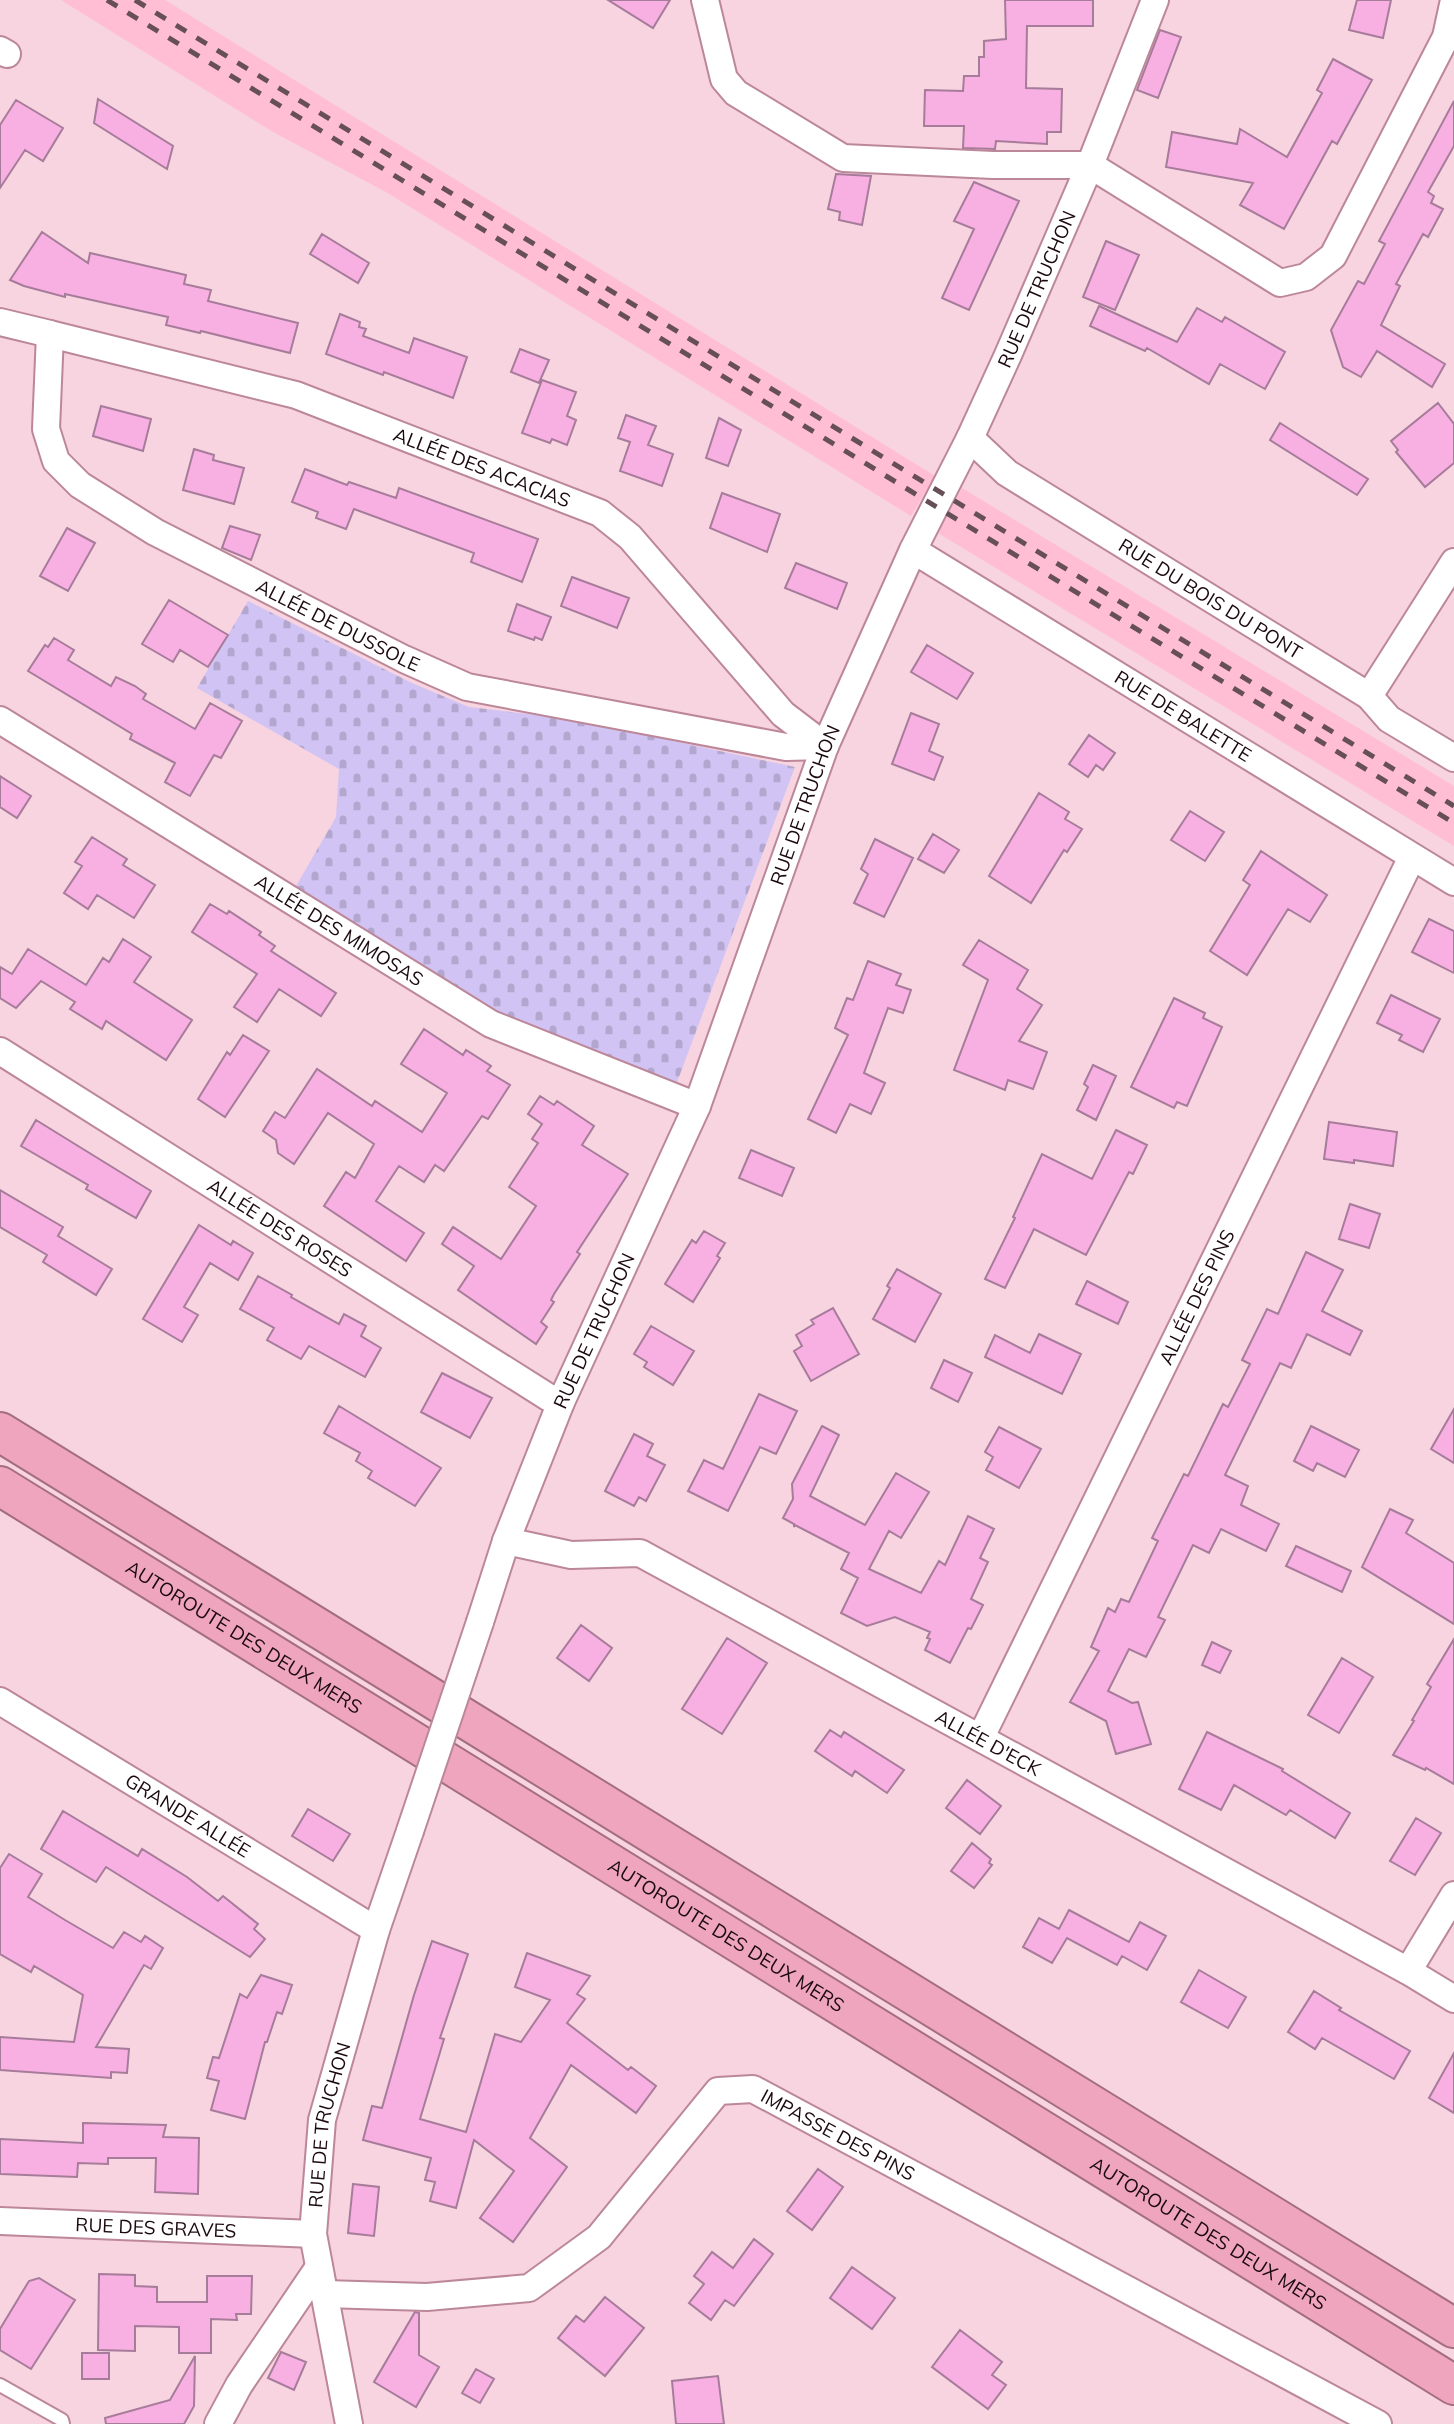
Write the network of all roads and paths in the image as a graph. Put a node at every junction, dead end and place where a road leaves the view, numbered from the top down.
1 (705, 0) edge
2 (1155, 0) edge
3 (1454, 0) edge
4 (1450, 38) edge
5 (1090, 165) junction
6 (0, 322) edge
7 (50, 334) junction
8 (970, 438) junction
9 (913, 550) junction
10 (1454, 562) edge
11 (1369, 696) junction
12 (0, 720) edge
13 (825, 746) junction
14 (1454, 758) edge
15 (1412, 858) junction
16 (1454, 882) edge
17 (0, 1051) edge
18 (697, 1106) junction
19 (561, 1402) junction
20 (0, 1432) edge
21 (0, 1486) edge
22 (506, 1541) junction
23 (0, 1701) edge
24 (981, 1737) junction
25 (1454, 1895) edge
26 (376, 1930) junction
27 (1408, 1971) junction
28 (1454, 1999) edge
29 (2, 2224) edge
30 (313, 2234) junction
31 (319, 2267) junction
32 (324, 2294) junction
33 (1454, 2328) edge
34 (0, 2385) edge
35 (1454, 2385) edge
36 (63, 2424) edge
37 (218, 2424) edge
38 (349, 2424) edge
39 (1378, 2424) edge

1 - 5 street
2 - 5 street, RUE DE TRUCHON
3 - 4 street
4 - 5 street
5 - 8 street, RUE DE TRUCHON
6 - 7 street
7 - 13 street, ALLÉE DES ACACIAS
7 - 13 street, ALLÉE DE DUSSOLE
8 - 9 street, RUE DE TRUCHON
8 - 11 street, RUE DU BOIS DU PONT
9 - 13 street, RUE DE TRUCHON
9 - 15 street, RUE DE BALETTE
10 - 11 street
11 - 14 street, RUE DU BOIS DU PONT
12 - 18 street, ALLÉE DES MIMOSAS
13 - 18 street, RUE DE TRUCHON
15 - 16 street, RUE DE BALETTE
15 - 24 street, ALLÉE DES PINS
17 - 19 street, ALLÉE DES ROSES
18 - 19 street, RUE DE TRUCHON
19 - 22 street, RUE DE TRUCHON
20 - 33 highway
21 - 35 highway, AUTOROUTE DES DEUX MERS
22 - 24 street, ALLÉE D'ECK
22 - 26 street, RUE DE TRUCHON, bridge
23 - 26 street, GRANDE ALLÉE
24 - 27 street, ALLÉE D'ECK
25 - 27 street
26 - 30 street, RUE DE TRUCHON
27 - 28 street, ALLÉE D'ECK
29 - 30 street, RUE DES GRAVES
30 - 31 street, RUE DE TRUCHON
31 - 32 street, RUE DE TRUCHON
31 - 37 street
32 - 38 street, RUE DE TRUCHON
32 - 39 street, IMPASSE DES PINS
34 - 36 lane

